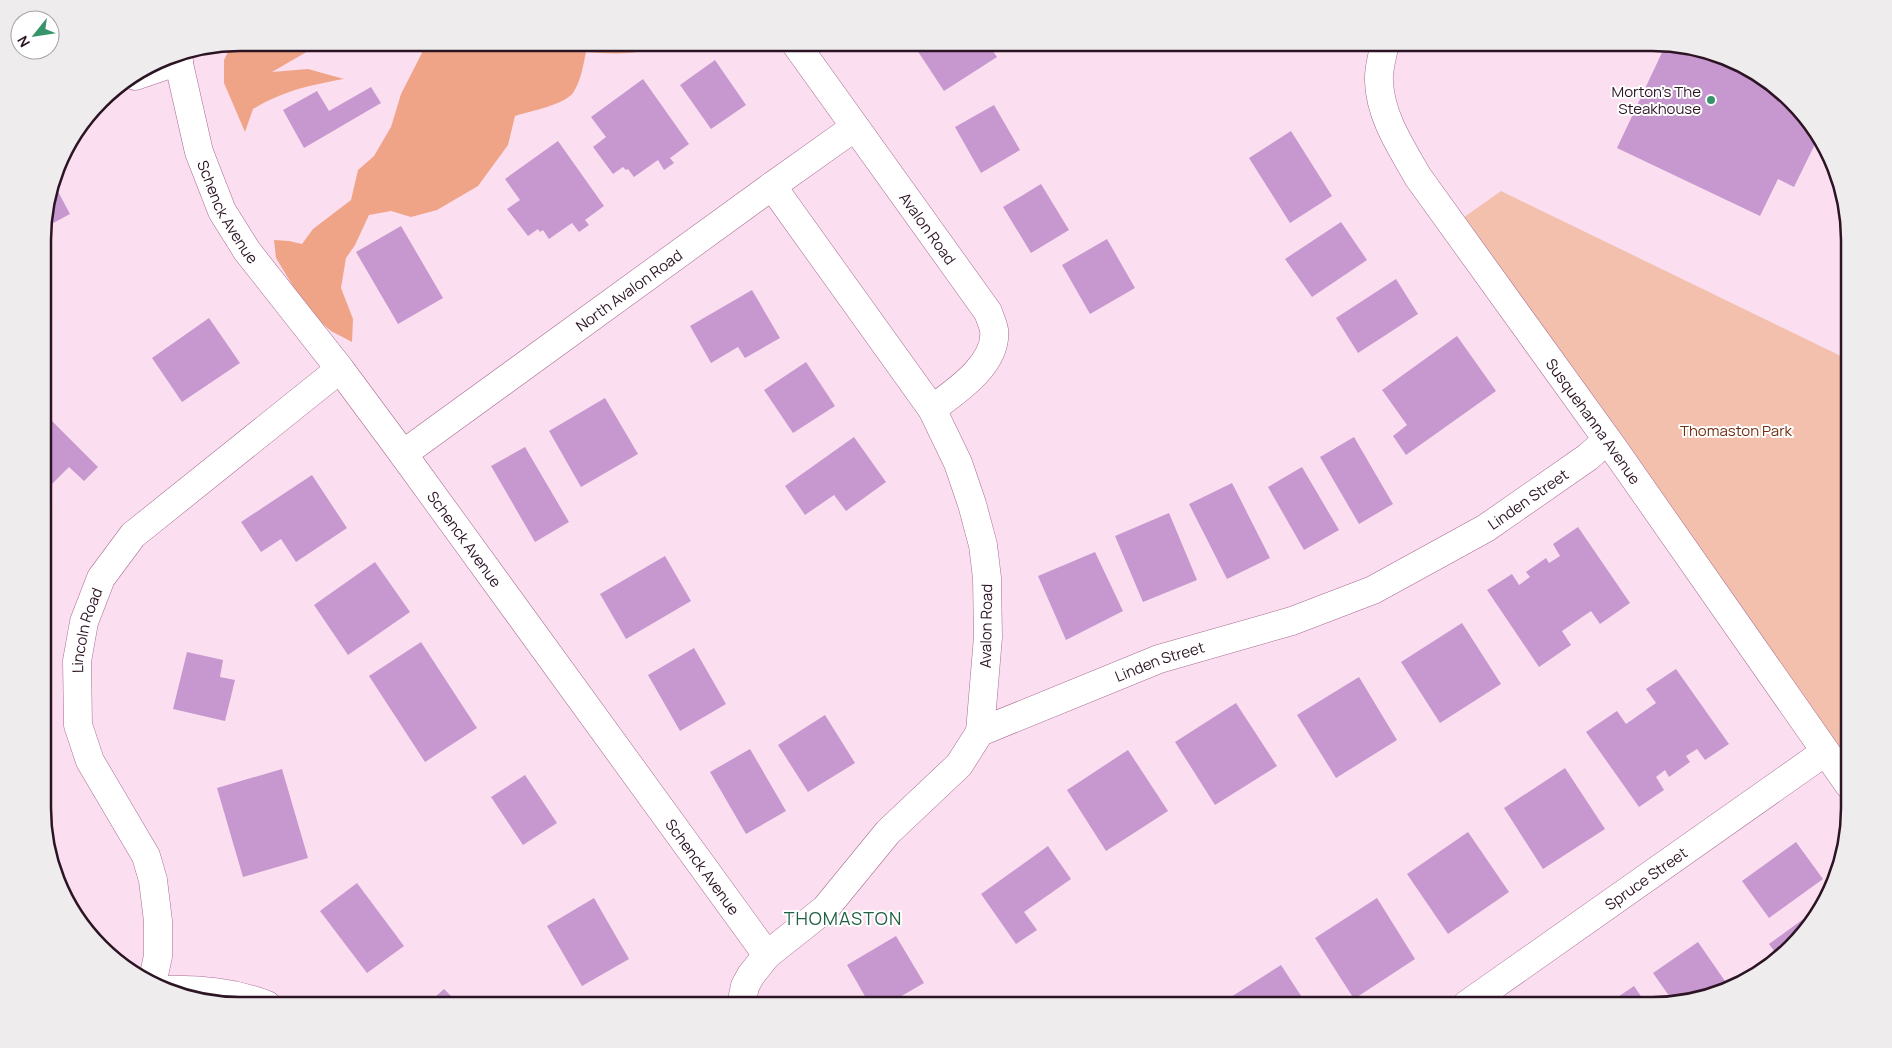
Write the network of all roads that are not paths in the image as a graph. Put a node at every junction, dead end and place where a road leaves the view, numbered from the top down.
1 (801, 51) edge
2 (1383, 51) edge
3 (179, 62) edge
4 (855, 127) junction
5 (772, 186) junction
6 (340, 369) junction
7 (932, 409) junction
8 (1607, 440) junction
9 (403, 454) junction
10 (980, 732) junction
11 (1825, 752) junction
12 (1841, 774) edge
13 (767, 955) junction
14 (154, 975) edge
15 (200, 992) edge
16 (234, 996) edge
17 (743, 997) edge
18 (1477, 997) edge

1 - 4 street, Avalon Road
2 - 8 street, Susquehanna Avenue
3 - 6 street, Schenck Avenue
4 - 5 street, North Avalon Road
4 - 7 street, Avalon Road
5 - 7 street, Avalon Road
5 - 9 street, North Avalon Road
6 - 9 street, Schenck Avenue
6 - 14 street, Lincoln Road
7 - 10 street, Avalon Road
8 - 10 street, Linden Street
8 - 11 street, Susquehanna Avenue
9 - 13 street, Schenck Avenue
10 - 13 street
11 - 12 street, Susquehanna Avenue
11 - 18 street, Spruce Street
13 - 17 street
15 - 16 street

